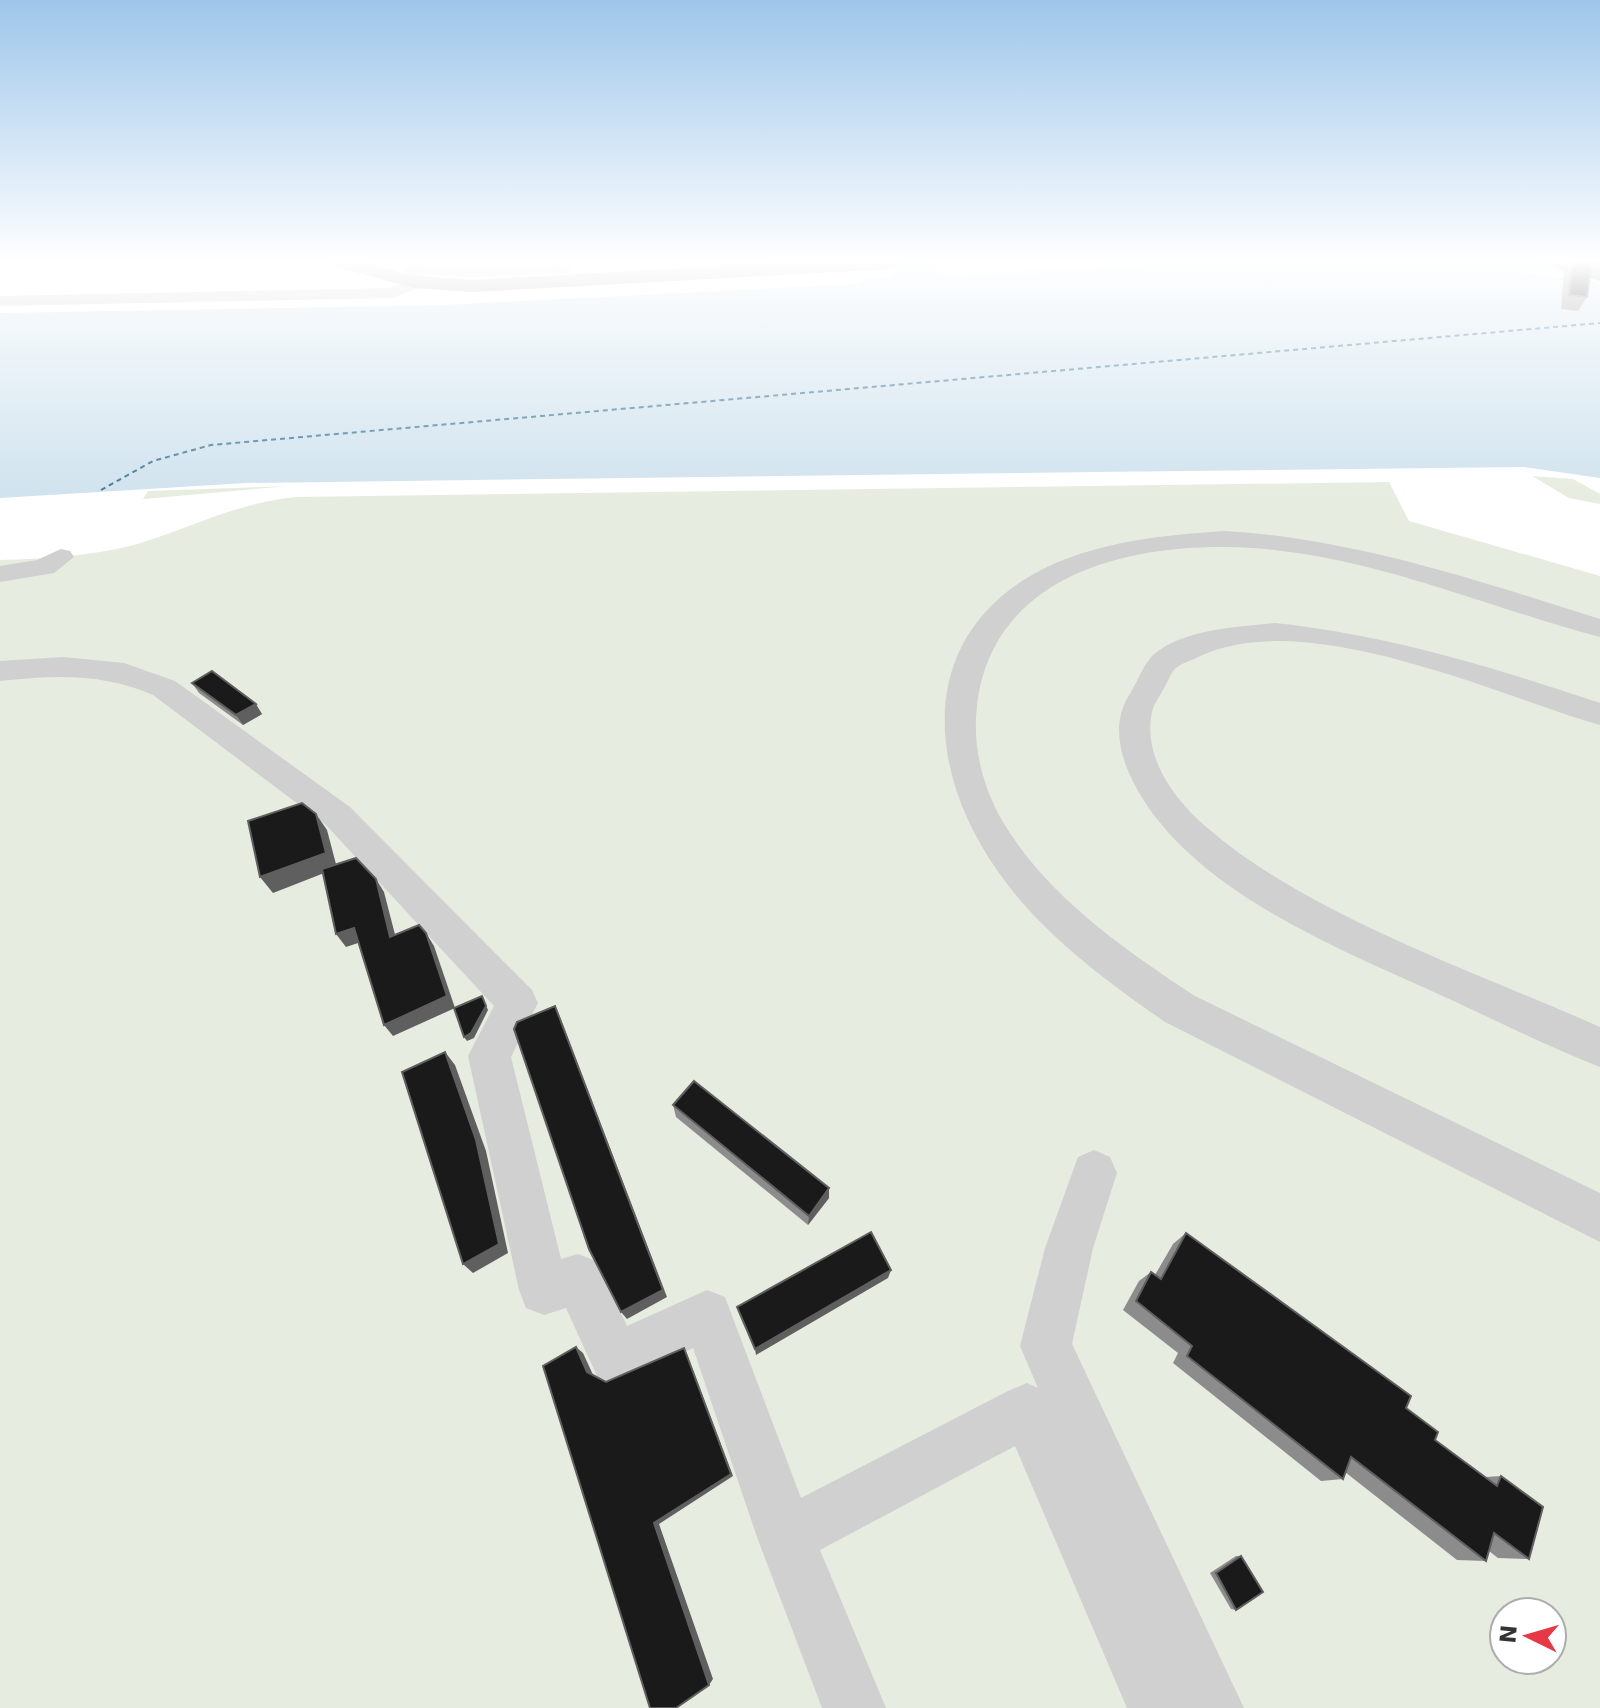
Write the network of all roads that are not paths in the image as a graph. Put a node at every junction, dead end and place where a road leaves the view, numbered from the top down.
1 (61, 557) dead end
2 (0, 574) edge
3 (1600, 628) edge
4 (0, 671) edge
5 (1600, 714) edge
6 (1600, 1047) edge
7 (1094, 1173) dead end
8 (1600, 1218) edge
9 (786, 1537) junction
10 (854, 1708) edge
11 (1159, 1708) edge
12 (1212, 1708) edge

1 - 2 street
3 - 8 street
4 - 9 street
5 - 6 street
7 - 12 street
9 - 10 street
9 - 11 street

